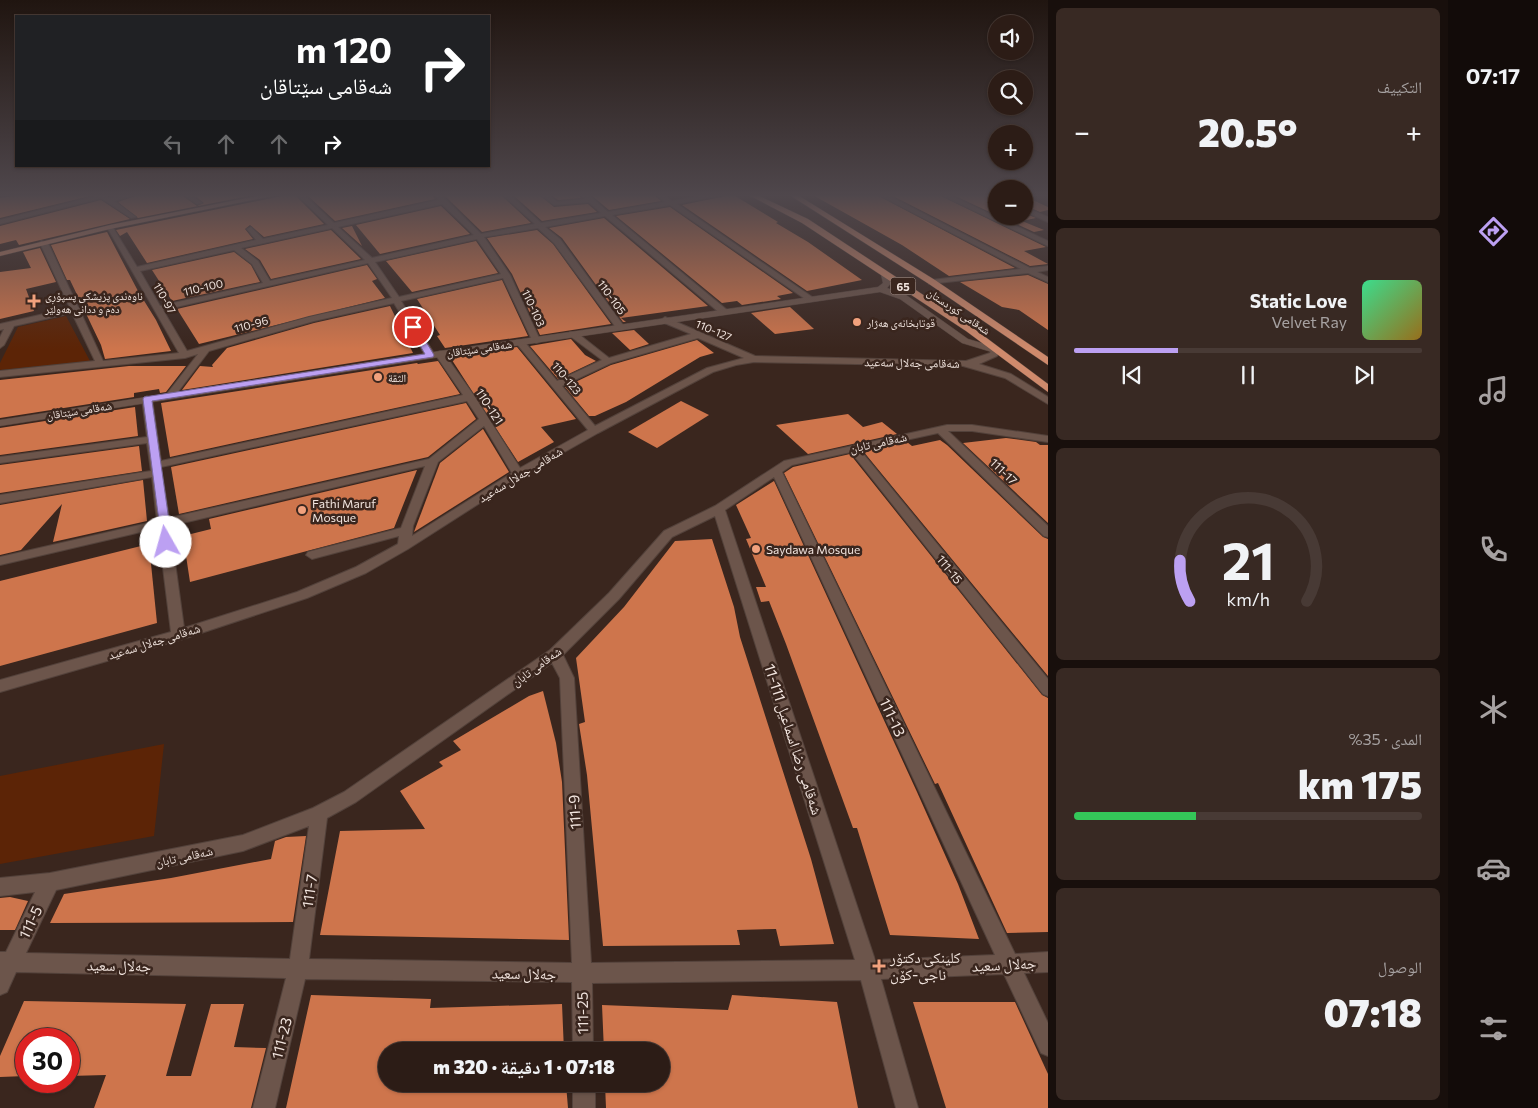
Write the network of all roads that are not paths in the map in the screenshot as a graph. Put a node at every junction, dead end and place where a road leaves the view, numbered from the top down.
1 (33, 246) edge
2 (45, 246) edge
3 (121, 246) edge
4 (235, 246) joint
5 (355, 246) edge
6 (433, 246) edge
7 (486, 246) edge
8 (560, 246) edge
9 (646, 246) edge
10 (733, 246) edge
11 (842, 246) edge
12 (873, 246) edge
13 (981, 246) edge
14 (0, 254) edge
15 (369, 259) junction
16 (1048, 268) edge
17 (136, 270) junction
18 (1029, 270) junction
19 (885, 274) junction
20 (506, 275) junction
21 (1048, 280) edge
22 (932, 282) junction
23 (267, 283) junction
24 (881, 289) junction
25 (396, 299) junction
26 (811, 299) junction
27 (77, 309) junction
28 (158, 309) junction
29 (724, 312) junction
30 (664, 320) junction
31 (11, 324) junction
32 (0, 327) edge
33 (620, 327) junction
34 (573, 334) junction
35 (698, 335) junction
36 (1010, 336) junction
37 (536, 340) junction
38 (984, 340) junction
39 (520, 342) junction
40 (0, 344) edge
41 (206, 349) junction
42 (995, 350) junction
43 (435, 354) junction
44 (185, 355) junction
45 (754, 359) junction
46 (608, 361) junction
47 (100, 363) junction
48 (963, 363) junction
49 (1048, 364) edge
50 (0, 374) edge
51 (1028, 374) junction
52 (556, 385) junction
53 (1048, 389) edge
54 (171, 395) junction
55 (470, 397) junction
56 (147, 399) junction
57 (1048, 401) edge
58 (485, 420) junction
59 (0, 423) edge
60 (940, 429) junction
61 (594, 431) junction
62 (153, 439) junction
63 (1048, 439) edge
64 (853, 448) junction
65 (0, 460) edge
66 (433, 461) junction
67 (157, 469) junction
68 (776, 470) junction
69 (518, 474) junction
70 (0, 499) edge
71 (719, 508) junction
72 (164, 523) junction
73 (407, 530) junction
74 (1048, 533) edge
75 (404, 546) junction
76 (312, 555) dead end
77 (0, 561) edge
78 (178, 634) junction
79 (555, 654) junction
80 (0, 686) edge
81 (1048, 690) edge
82 (319, 814) junction
83 (50, 882) junction
84 (0, 886) edge
85 (6, 962) edge
86 (1048, 962) edge
87 (1010, 964) junction
88 (298, 968) junction
89 (868, 969) junction
90 (582, 974) junction
91 (0, 985) edge
92 (583, 1042) edge
93 (1048, 1046) edge
94 (584, 1092) edge
95 (264, 1108) edge
96 (584, 1108) edge
97 (907, 1108) edge

1 - 14 main road
2 - 27 street
3 - 17 street, 110-97
4 - 17 street
4 - 23 street
5 - 15 street, 110-121
6 - 15 street, 110-100
7 - 20 street, 110-103
8 - 33 street, 110-105
9 - 29 street
10 - 26 street
11 - 19 highway, شەقامی کوردستان / 65
12 - 22 highway, شەقامی کوردستان / 65
13 - 18 street
15 - 23 street, 110-100
15 - 25 street, 110-121
16 - 18 street
17 - 28 street, 110-97
18 - 21 street
18 - 22 street
19 - 24 main road
19 - 38 highway, شەقامی کوردستان / 65
20 - 25 street, 110-96
20 - 37 street, 110-103
22 - 36 highway, شەقامی کوردستان / 65
23 - 28 street, 110-100
24 - 26 main road, شەقامی سێتاقان
24 - 42 main road
25 - 41 street, 110-96
25 - 43 street, 110-121
26 - 29 main road, شەقامی سێتاقان
27 - 31 street
27 - 47 street
28 - 44 street, 110-97
29 - 30 main road, شەقامی سێتاقان
30 - 33 main road, شەقامی سێتاقان
30 - 35 street, 110-127
31 - 32 street
31 - 40 street
33 - 34 main road, شەقامی سێتاقان
34 - 37 main road, شەقامی سێتاقان
34 - 46 street
35 - 45 street, 110-127
35 - 46 street
36 - 38 highway
36 - 49 highway, شەقامی کوردستان / 65
37 - 39 main road, شەقامی سێتاقان
38 - 42 highway, شەقامی کوردستان / 65
39 - 43 main road, شەقامی سێتاقان
39 - 52 street, 110-123
41 - 44 street, 110-96
41 - 54 street
42 - 48 street
42 - 51 highway, شەقامی کوردستان / 65
43 - 54 main road, شەقامی سێتاقان
43 - 55 street, 110-121
44 - 47 street, 110-96
45 - 48 street, شەقامی جەلال سەعید
45 - 61 street, شەقامی جەلال سەعید
46 - 52 street
47 - 50 street, 110-96
48 - 57 street, شەقامی جەلال سەعید
49 - 51 highway
51 - 53 highway, شەقامی کوردستان / 65
52 - 61 street, 110-123
54 - 56 main road, شەقامی سێتاقان
55 - 58 street, 110-121
55 - 67 street
56 - 59 main road, شەقامی سێتاقان
56 - 62 street
58 - 66 street
58 - 69 street, 110-121
60 - 63 street, شەقامی تابان
60 - 64 street, شەقامی تابان
60 - 74 street, 111-17
61 - 69 street, شەقامی جەلال سەعید
62 - 65 street
62 - 67 street
64 - 68 street, شەقامی تابان
64 - 81 street, 111-15
66 - 72 street
66 - 73 street
67 - 70 street
67 - 72 street
68 - 71 street, شەقامی تابان
68 - 87 street, 111-13
69 - 75 street, شەقامی جەلال سەعید
71 - 79 street, شەقامی تابان
71 - 89 street, شەقامی رضا اسماعيل 111-11
72 - 77 street
72 - 78 street
73 - 75 street
73 - 76 street
75 - 78 street, شەقامی جەلال سەعید
78 - 80 street, شەقامی جەلال سەعید
79 - 82 street, شەقامی تابان
79 - 90 street, 111-9
82 - 83 street, شەقامی تابان
82 - 88 street, 111-7
83 - 84 street, شەقامی تابان
83 - 85 street, 111-5
85 - 88 street, جه‌لال سعید
85 - 91 street, 111-5
86 - 87 street, جه‌لال سعید
87 - 89 street, جه‌لال سعید
87 - 93 street, 111-13
88 - 90 street, جه‌لال سعید
88 - 95 street, 111-23
89 - 90 street, جه‌لال سعید
89 - 97 street, شەقامی رضا اسماعيل 111-11
90 - 92 street, 111-25
94 - 96 street

